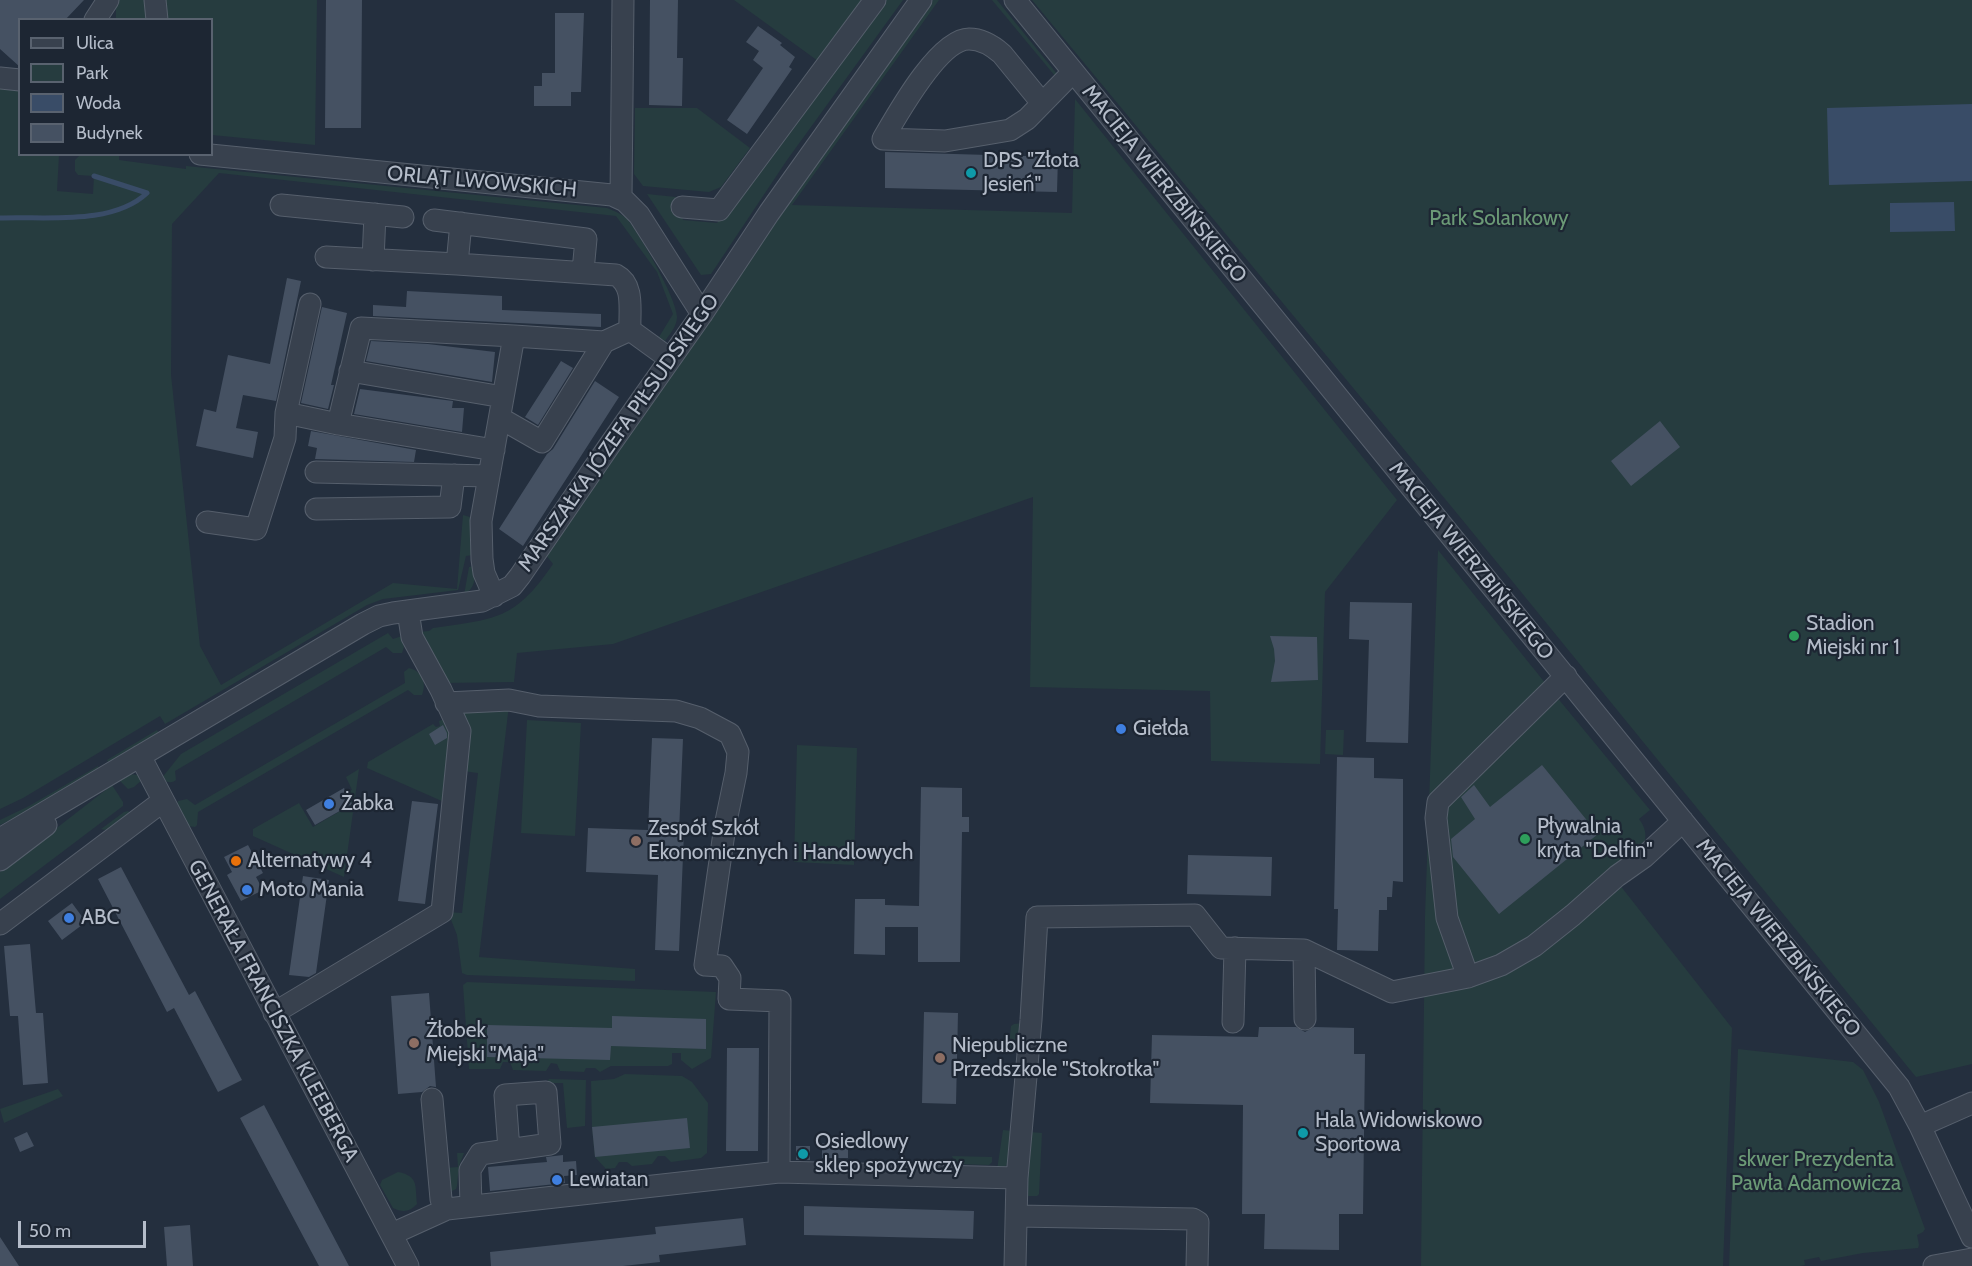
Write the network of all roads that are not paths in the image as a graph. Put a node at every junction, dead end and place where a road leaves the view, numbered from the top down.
1 (108, 0) edge
2 (155, 0) edge
3 (623, 0) edge
4 (875, 0) edge
5 (921, 0) edge
6 (1015, 0) edge
7 (96, 18) edge
8 (157, 18) edge
9 (1073, 72) junction
10 (0, 78) edge
11 (18, 80) edge
12 (1042, 103) junction
13 (213, 155) edge
14 (621, 198) junction
15 (281, 205) dead end
16 (682, 207) dead end
17 (375, 214) junction
18 (403, 217) dead end
19 (434, 220) dead end
20 (461, 223) junction
21 (326, 257) dead end
22 (373, 260) junction
23 (457, 264) junction
24 (583, 271) junction
25 (310, 304) dead end
26 (702, 314) junction
27 (630, 330) junction
28 (514, 336) junction
29 (604, 342) junction
30 (670, 359) junction
31 (350, 371) junction
32 (503, 397) junction
33 (286, 413) junction
34 (500, 418) junction
35 (338, 424) junction
36 (494, 450) junction
37 (316, 472) dead end
38 (454, 475) junction
39 (489, 476) junction
40 (316, 509) dead end
41 (207, 522) dead end
42 (494, 596) junction
43 (408, 611) junction
44 (1566, 676) junction
45 (446, 703) junction
46 (140, 756) junction
47 (111, 775) junction
48 (163, 801) junction
49 (1683, 821) junction
50 (0, 839) edge
51 (0, 860) edge
52 (0, 924) edge
53 (1235, 948) junction
54 (1304, 950) junction
55 (1468, 976) junction
56 (274, 1012) junction
57 (1305, 1019) dead end
58 (1233, 1022) dead end
59 (432, 1099) dead end
60 (1972, 1103) edge
61 (1920, 1126) junction
62 (509, 1150) dead end
63 (779, 1172) junction
64 (1017, 1178) junction
65 (471, 1206) junction
66 (444, 1210) junction
67 (1017, 1216) junction
68 (392, 1234) junction
69 (1972, 1237) edge
70 (1972, 1258) edge
71 (408, 1266) edge
72 (1015, 1266) edge
73 (1197, 1266) edge
74 (1934, 1266) edge

1 - 7 street
2 - 8 street
3 - 14 street
4 - 16 street
5 - 26 street, MARSZAŁKA JÓZEFA PIŁSUDSKIEGO
6 - 9 street, MACIEJA WIERZBIŃSKIEGO
9 - 12 street
9 - 44 street, MACIEJA WIERZBIŃSKIEGO
10 - 11 street
12 - 12 street
13 - 14 street, ORLĄT LWOWSKICH
14 - 26 street
15 - 17 street
17 - 18 street
17 - 22 street
19 - 20 street
20 - 23 street
20 - 24 street
21 - 22 street
22 - 23 street
23 - 24 street
24 - 27 street
25 - 33 street
26 - 30 street, MARSZAŁKA JÓZEFA PIŁSUDSKIEGO
27 - 29 street
27 - 30 street
28 - 29 street
28 - 31 street
28 - 32 street
29 - 34 street
30 - 42 street, MARSZAŁKA JÓZEFA PIŁSUDSKIEGO
31 - 32 street
31 - 35 street
32 - 34 street
33 - 35 street
33 - 41 street
34 - 36 street
35 - 36 street
36 - 39 street
37 - 38 street
38 - 39 street
38 - 40 street
39 - 42 street
42 - 43 street, MARSZAŁKA JÓZEFA PIŁSUDSKIEGO
43 - 45 street
43 - 46 street, MARSZAŁKA JÓZEFA PIŁSUDSKIEGO
44 - 49 street, MACIEJA WIERZBIŃSKIEGO
44 - 55 street
45 - 56 street
45 - 63 street
46 - 47 street, MARSZAŁKA JÓZEFA PIŁSUDSKIEGO
46 - 48 street, GENERAŁA FRANCISZKA KLEEBERGA
47 - 50 street, MARSZAŁKA JÓZEFA PIŁSUDSKIEGO
47 - 51 street, MARSZAŁKA JÓZEFA PIŁSUDSKIEGO
48 - 52 street
48 - 56 street, GENERAŁA FRANCISZKA KLEEBERGA
49 - 55 street
49 - 61 street, MACIEJA WIERZBIŃSKIEGO
53 - 54 street
53 - 58 street
53 - 64 street
54 - 55 street
54 - 57 street
56 - 68 street, GENERAŁA FRANCISZKA KLEEBERGA
59 - 66 street
60 - 61 street
61 - 69 street, MACIEJA WIERZBIŃSKIEGO
62 - 65 street
63 - 64 street
63 - 65 street
64 - 67 street
65 - 66 street
66 - 68 street
67 - 72 street
67 - 73 street
68 - 71 street, GENERAŁA FRANCISZKA KLEEBERGA
70 - 74 street

